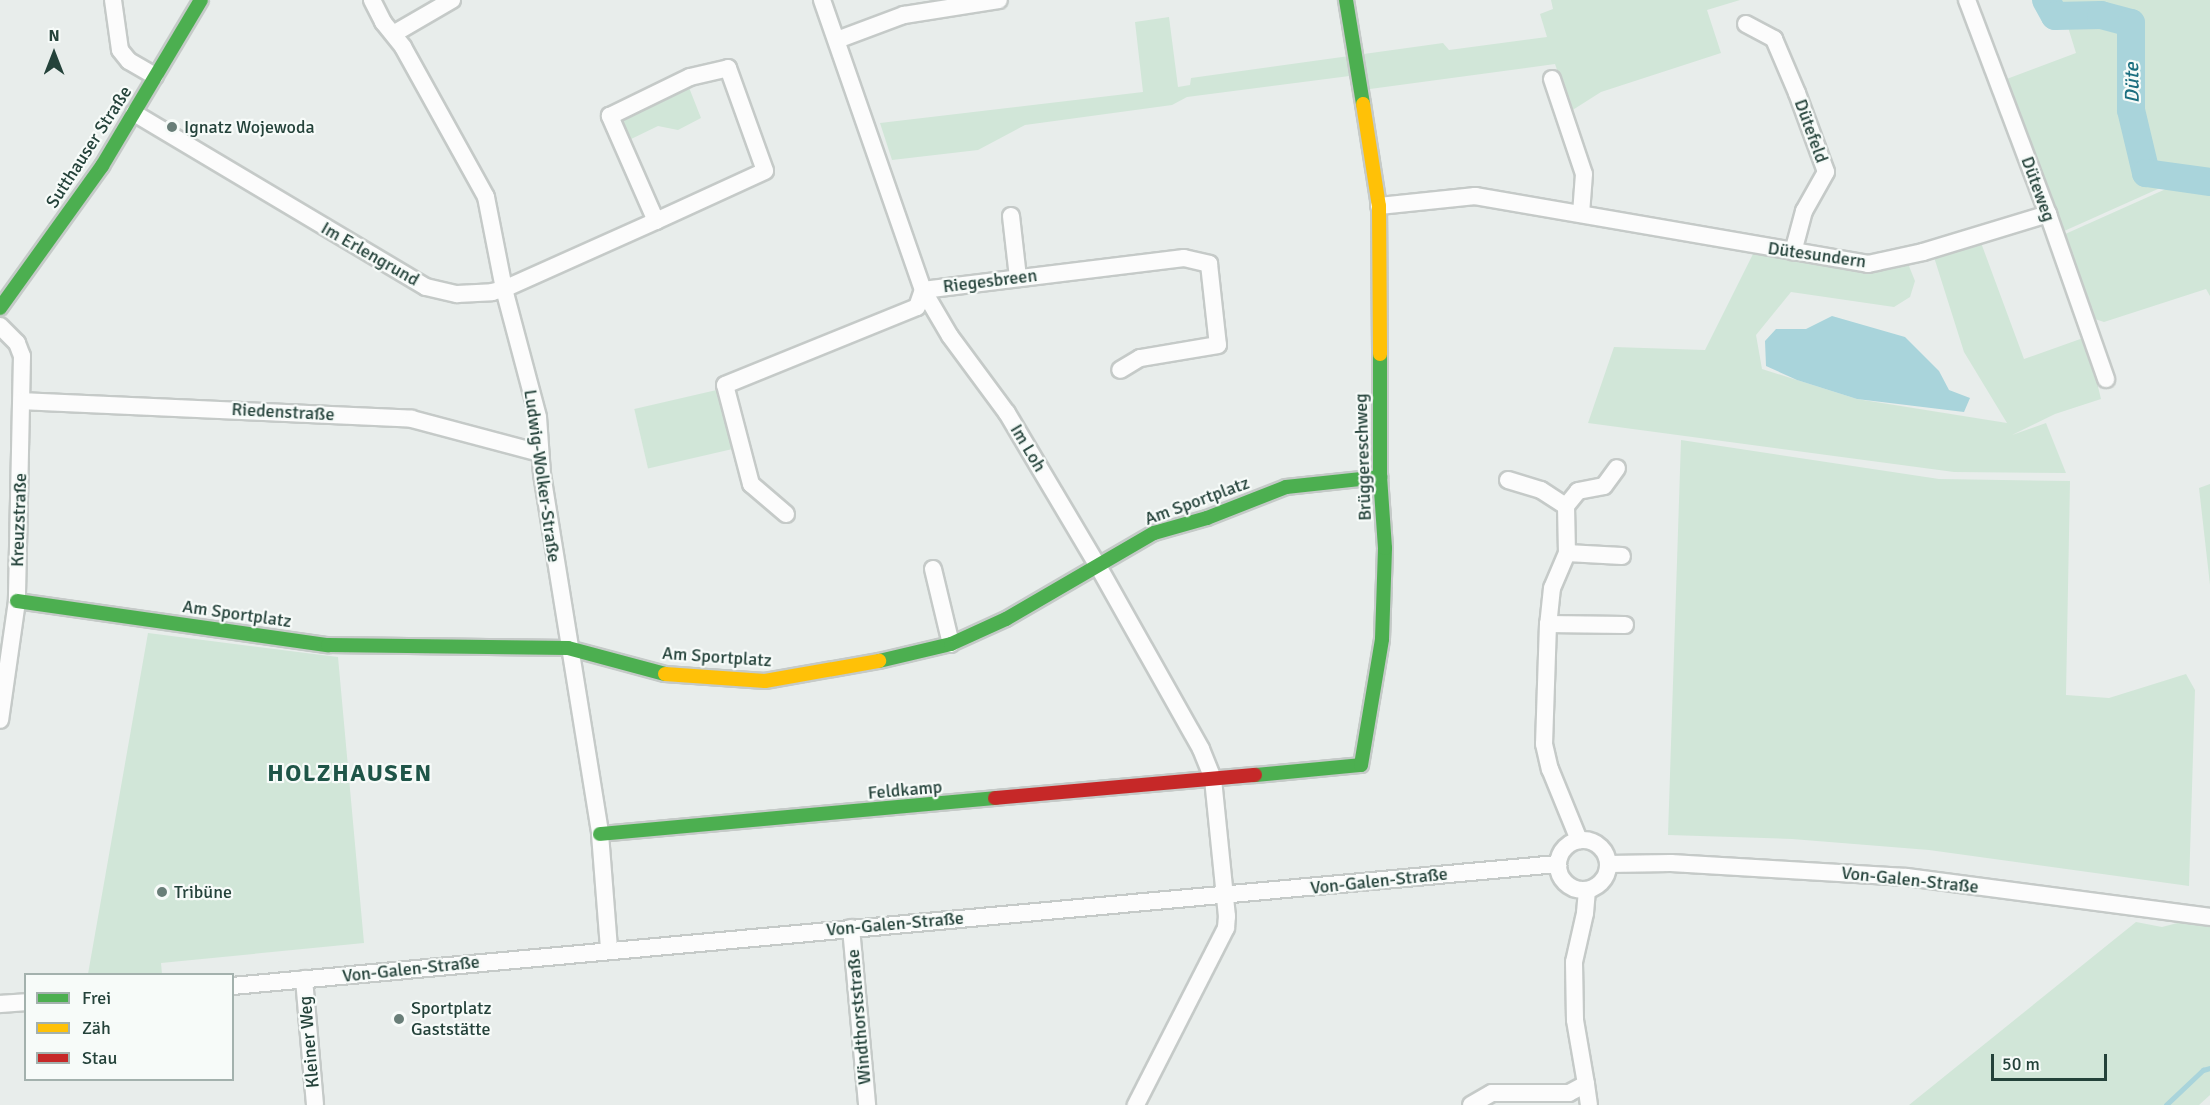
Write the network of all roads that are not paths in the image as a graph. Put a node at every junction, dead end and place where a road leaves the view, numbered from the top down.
1 (113, 0) edge
2 (201, 0) edge
3 (372, 0) edge
4 (452, 0) edge
5 (822, 0) edge
6 (999, 0) edge
7 (1346, 0) edge
8 (1967, 0) edge
9 (1746, 24) dead end
10 (395, 33) junction
11 (837, 40) junction
12 (155, 76) junction
13 (1552, 79) dead end
14 (134, 113) junction
15 (1379, 206) junction
16 (1581, 214) junction
17 (2048, 214) junction
18 (1011, 216) dead end
19 (656, 221) junction
20 (1792, 252) junction
21 (1018, 277) junction
22 (504, 289) junction
23 (923, 290) junction
24 (0, 308) edge
25 (0, 326) edge
26 (1120, 370) dead end
27 (2106, 379) dead end
28 (22, 401) junction
29 (540, 453) junction
30 (1617, 468) dead end
31 (1380, 477) junction
32 (1508, 480) dead end
33 (1566, 506) junction
34 (786, 514) dead end
35 (1567, 554) junction
36 (1622, 556) dead end
37 (1098, 566) junction
38 (933, 569) dead end
39 (17, 601) junction
40 (1548, 624) junction
41 (1625, 625) dead end
42 (951, 644) junction
43 (568, 648) junction
44 (0, 720) edge
45 (1213, 779) junction
46 (600, 834) junction
47 (1579, 840) junction
48 (1558, 864) junction
49 (1609, 864) junction
50 (1587, 891) junction
51 (1225, 895) junction
52 (2210, 917) edge
53 (851, 928) junction
54 (609, 949) junction
55 (304, 979) junction
56 (234, 986) edge
57 (24, 1002) edge
58 (0, 1004) edge
59 (1586, 1084) junction
60 (315, 1105) edge
61 (867, 1105) edge
62 (1136, 1105) edge
63 (1471, 1105) edge
64 (1589, 1105) edge

1 - 12 street
2 - 12 street, Sutthauser Straße
3 - 10 street, Ludwig-Wolker-Straße
4 - 10 street
5 - 11 street, Im Loh
6 - 11 street
7 - 15 street, Brüggereschweg
8 - 17 street, Düteweg
9 - 20 street, Dütefeld
10 - 22 street, Ludwig-Wolker-Straße
11 - 23 street, Im Loh
12 - 14 street, Sutthauser Straße
13 - 16 street
14 - 22 street, Im Erlengrund
14 - 24 street, Sutthauser Straße
15 - 16 street, Dütesundern
15 - 31 street, Brüggereschweg
16 - 20 street, Dütesundern
17 - 20 street, Dütesundern
17 - 27 street, Düteweg
18 - 21 street
19 - 19 street, Im Erlengrund
19 - 22 street, Im Erlengrund
21 - 23 street, Riegesbreen
21 - 26 street, Riegesbreen
22 - 29 street, Ludwig-Wolker-Straße
23 - 34 street, Riegesbreen
23 - 37 street, Im Loh
25 - 28 street, Kreuzstraße
28 - 29 street, Riedenstraße
28 - 39 street, Kreuzstraße
29 - 43 street, Ludwig-Wolker-Straße
30 - 33 street
31 - 37 street, Am Sportplatz
31 - 45 street, Brüggereschweg
32 - 33 street
33 - 35 street
35 - 36 street
35 - 40 street
37 - 42 street, Am Sportplatz
37 - 45 street, Im Loh
38 - 42 street
39 - 43 street, Am Sportplatz
39 - 44 street, Kreuzstraße
40 - 41 street
40 - 47 street
42 - 43 street, Am Sportplatz
43 - 46 street, Ludwig-Wolker-Straße
45 - 46 street, Feldkamp
45 - 51 street, Im Loh
46 - 54 street, Ludwig-Wolker-Straße
47 - 48 street
47 - 49 street
48 - 50 street
48 - 51 street, Von-Galen-Straße
49 - 50 street
49 - 52 street, Von-Galen-Straße
50 - 59 street
51 - 53 street, Von-Galen-Straße
51 - 62 street, Im Loh
53 - 54 street, Von-Galen-Straße
53 - 61 street, Windthorststraße
54 - 55 street, Von-Galen-Straße
55 - 56 street, Von-Galen-Straße
55 - 60 street, Kleiner Weg
57 - 58 street
59 - 63 street
59 - 64 street

